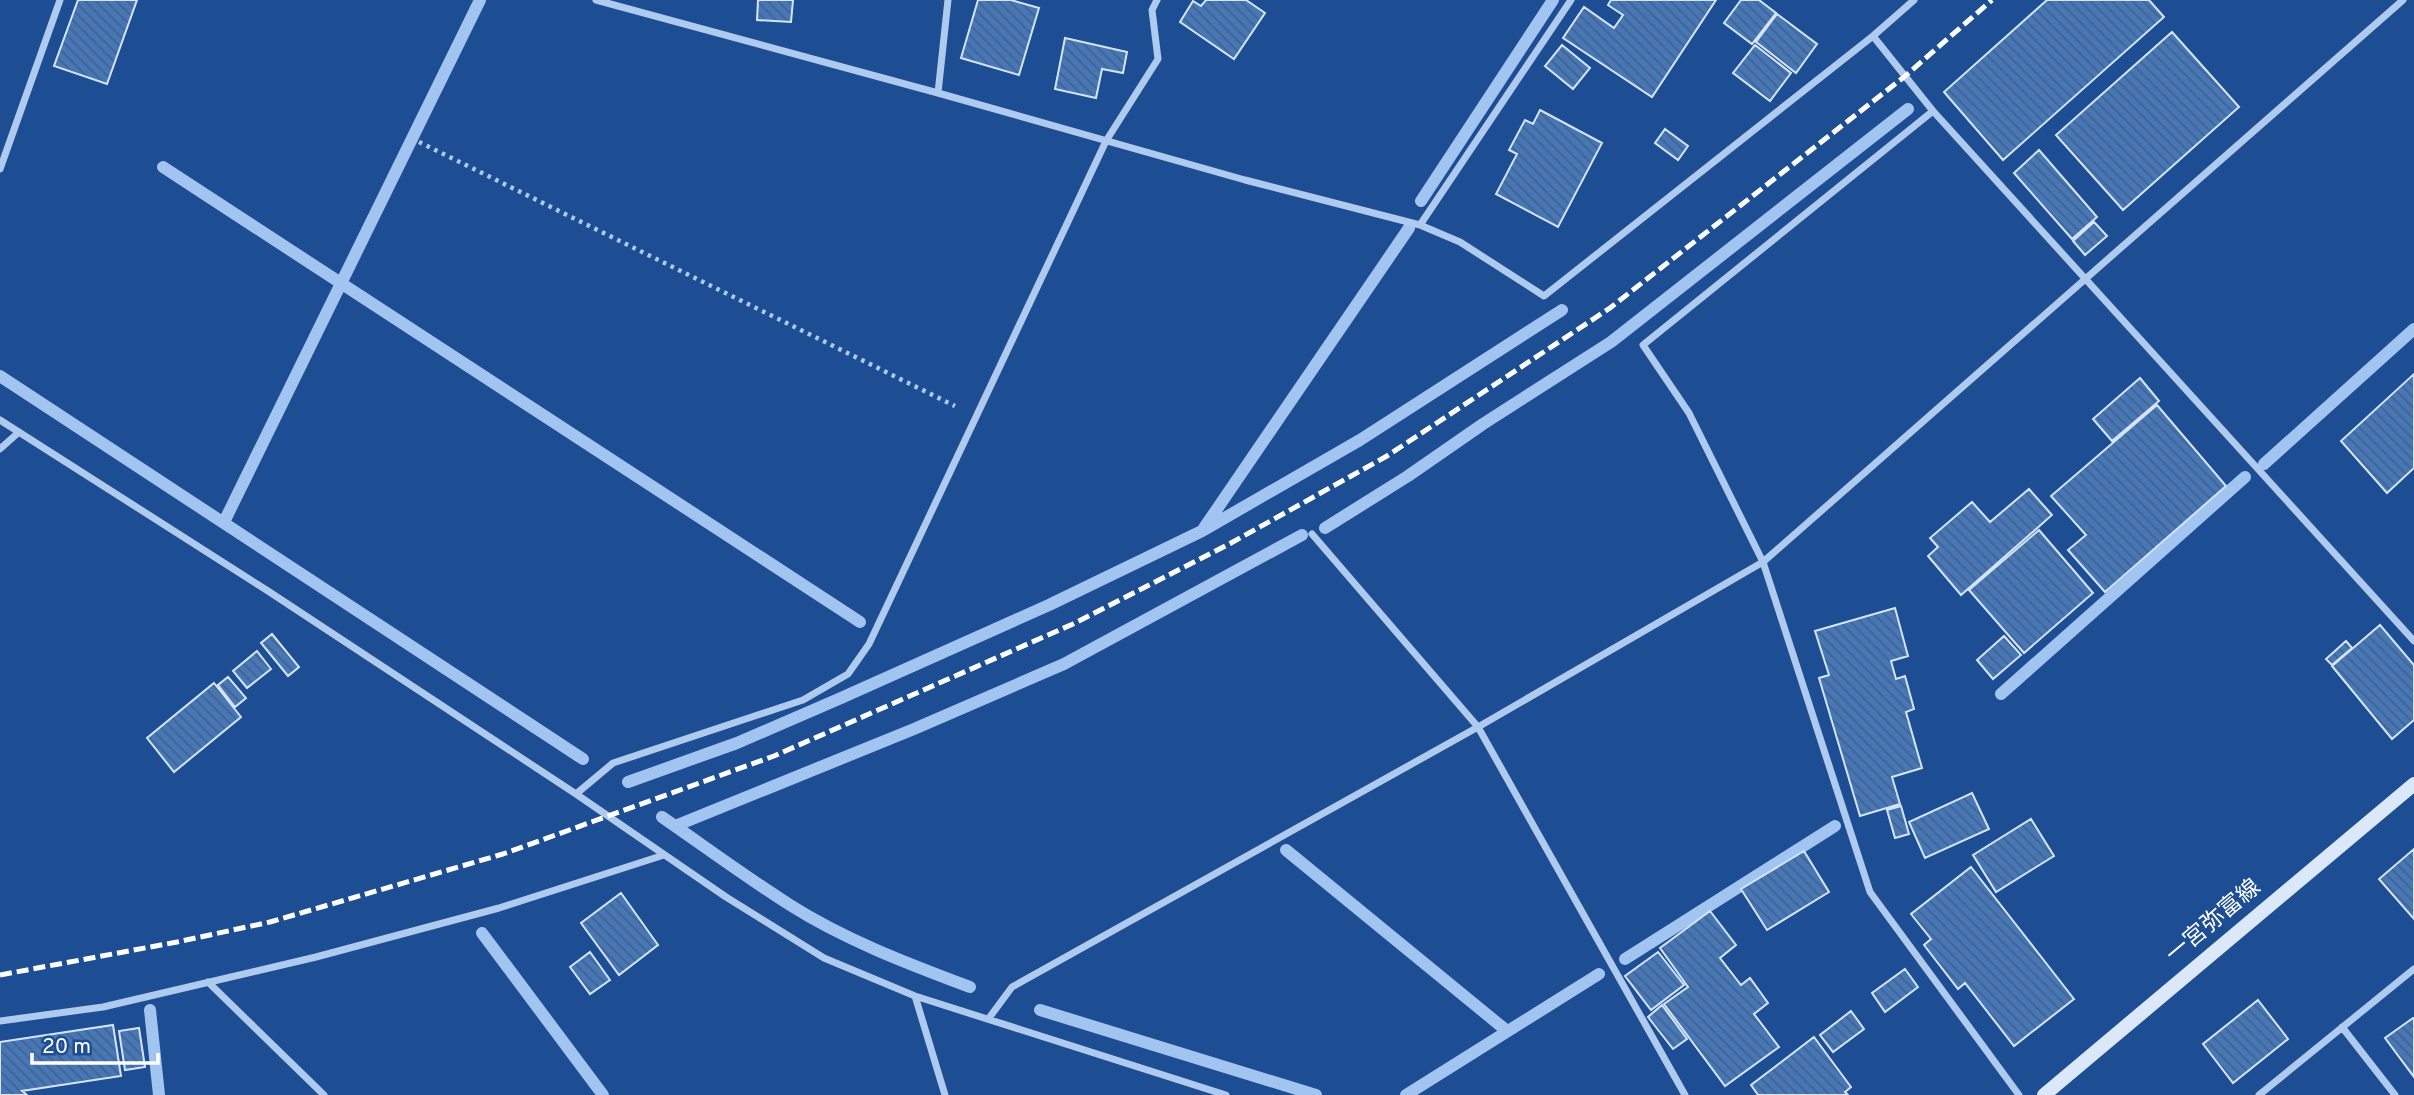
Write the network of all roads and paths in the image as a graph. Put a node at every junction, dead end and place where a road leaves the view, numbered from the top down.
1 (60, 0) edge
2 (596, 0) edge
3 (948, 0) edge
4 (1157, 0) edge
5 (1571, 0) edge
6 (1900, 0) edge
7 (1914, 0) edge
8 (2403, 0) edge
9 (1907, 6) junction
10 (1873, 36) junction
11 (938, 93) junction
12 (1933, 111) junction
13 (1106, 141) junction
14 (419, 142) dead end
15 (0, 169) edge
16 (1420, 225) junction
17 (2086, 281) junction
18 (975, 416) junction
19 (0, 420) edge
20 (19, 432) junction
21 (0, 449) edge
22 (1312, 534) dead end
23 (1763, 562) junction
24 (2414, 641) edge
25 (1478, 727) junction
26 (2414, 784) edge
27 (576, 794) junction
28 (664, 855) junction
29 (2414, 969) edge
30 (208, 982) junction
31 (915, 996) junction
32 (989, 1018) junction
33 (0, 1021) edge
34 (2342, 1027) junction
35 (324, 1095) edge
36 (945, 1095) edge
37 (1226, 1095) edge
38 (1685, 1095) edge
39 (2019, 1095) edge
40 (2044, 1095) edge
41 (2259, 1095) edge
42 (2395, 1095) edge

1 - 15 street
2 - 11 street
3 - 11 street
4 - 13 street
5 - 16 street
6 - 9 street
7 - 9 street
8 - 17 street
9 - 10 street
10 - 12 street
10 - 16 street
11 - 13 street
12 - 17 street
12 - 23 street
13 - 16 street
13 - 18 street
14 - 18 path
17 - 23 street
17 - 24 street
18 - 27 street
19 - 20 street
20 - 21 street
20 - 27 street
22 - 25 street
23 - 25 street
23 - 39 street
25 - 32 street
25 - 38 street
26 - 40 main road, 一宮弥富線
27 - 28 street
28 - 30 street
28 - 31 street
29 - 34 street
30 - 33 street
30 - 35 street
31 - 32 street
31 - 36 street
32 - 37 street
34 - 41 street
34 - 42 street

